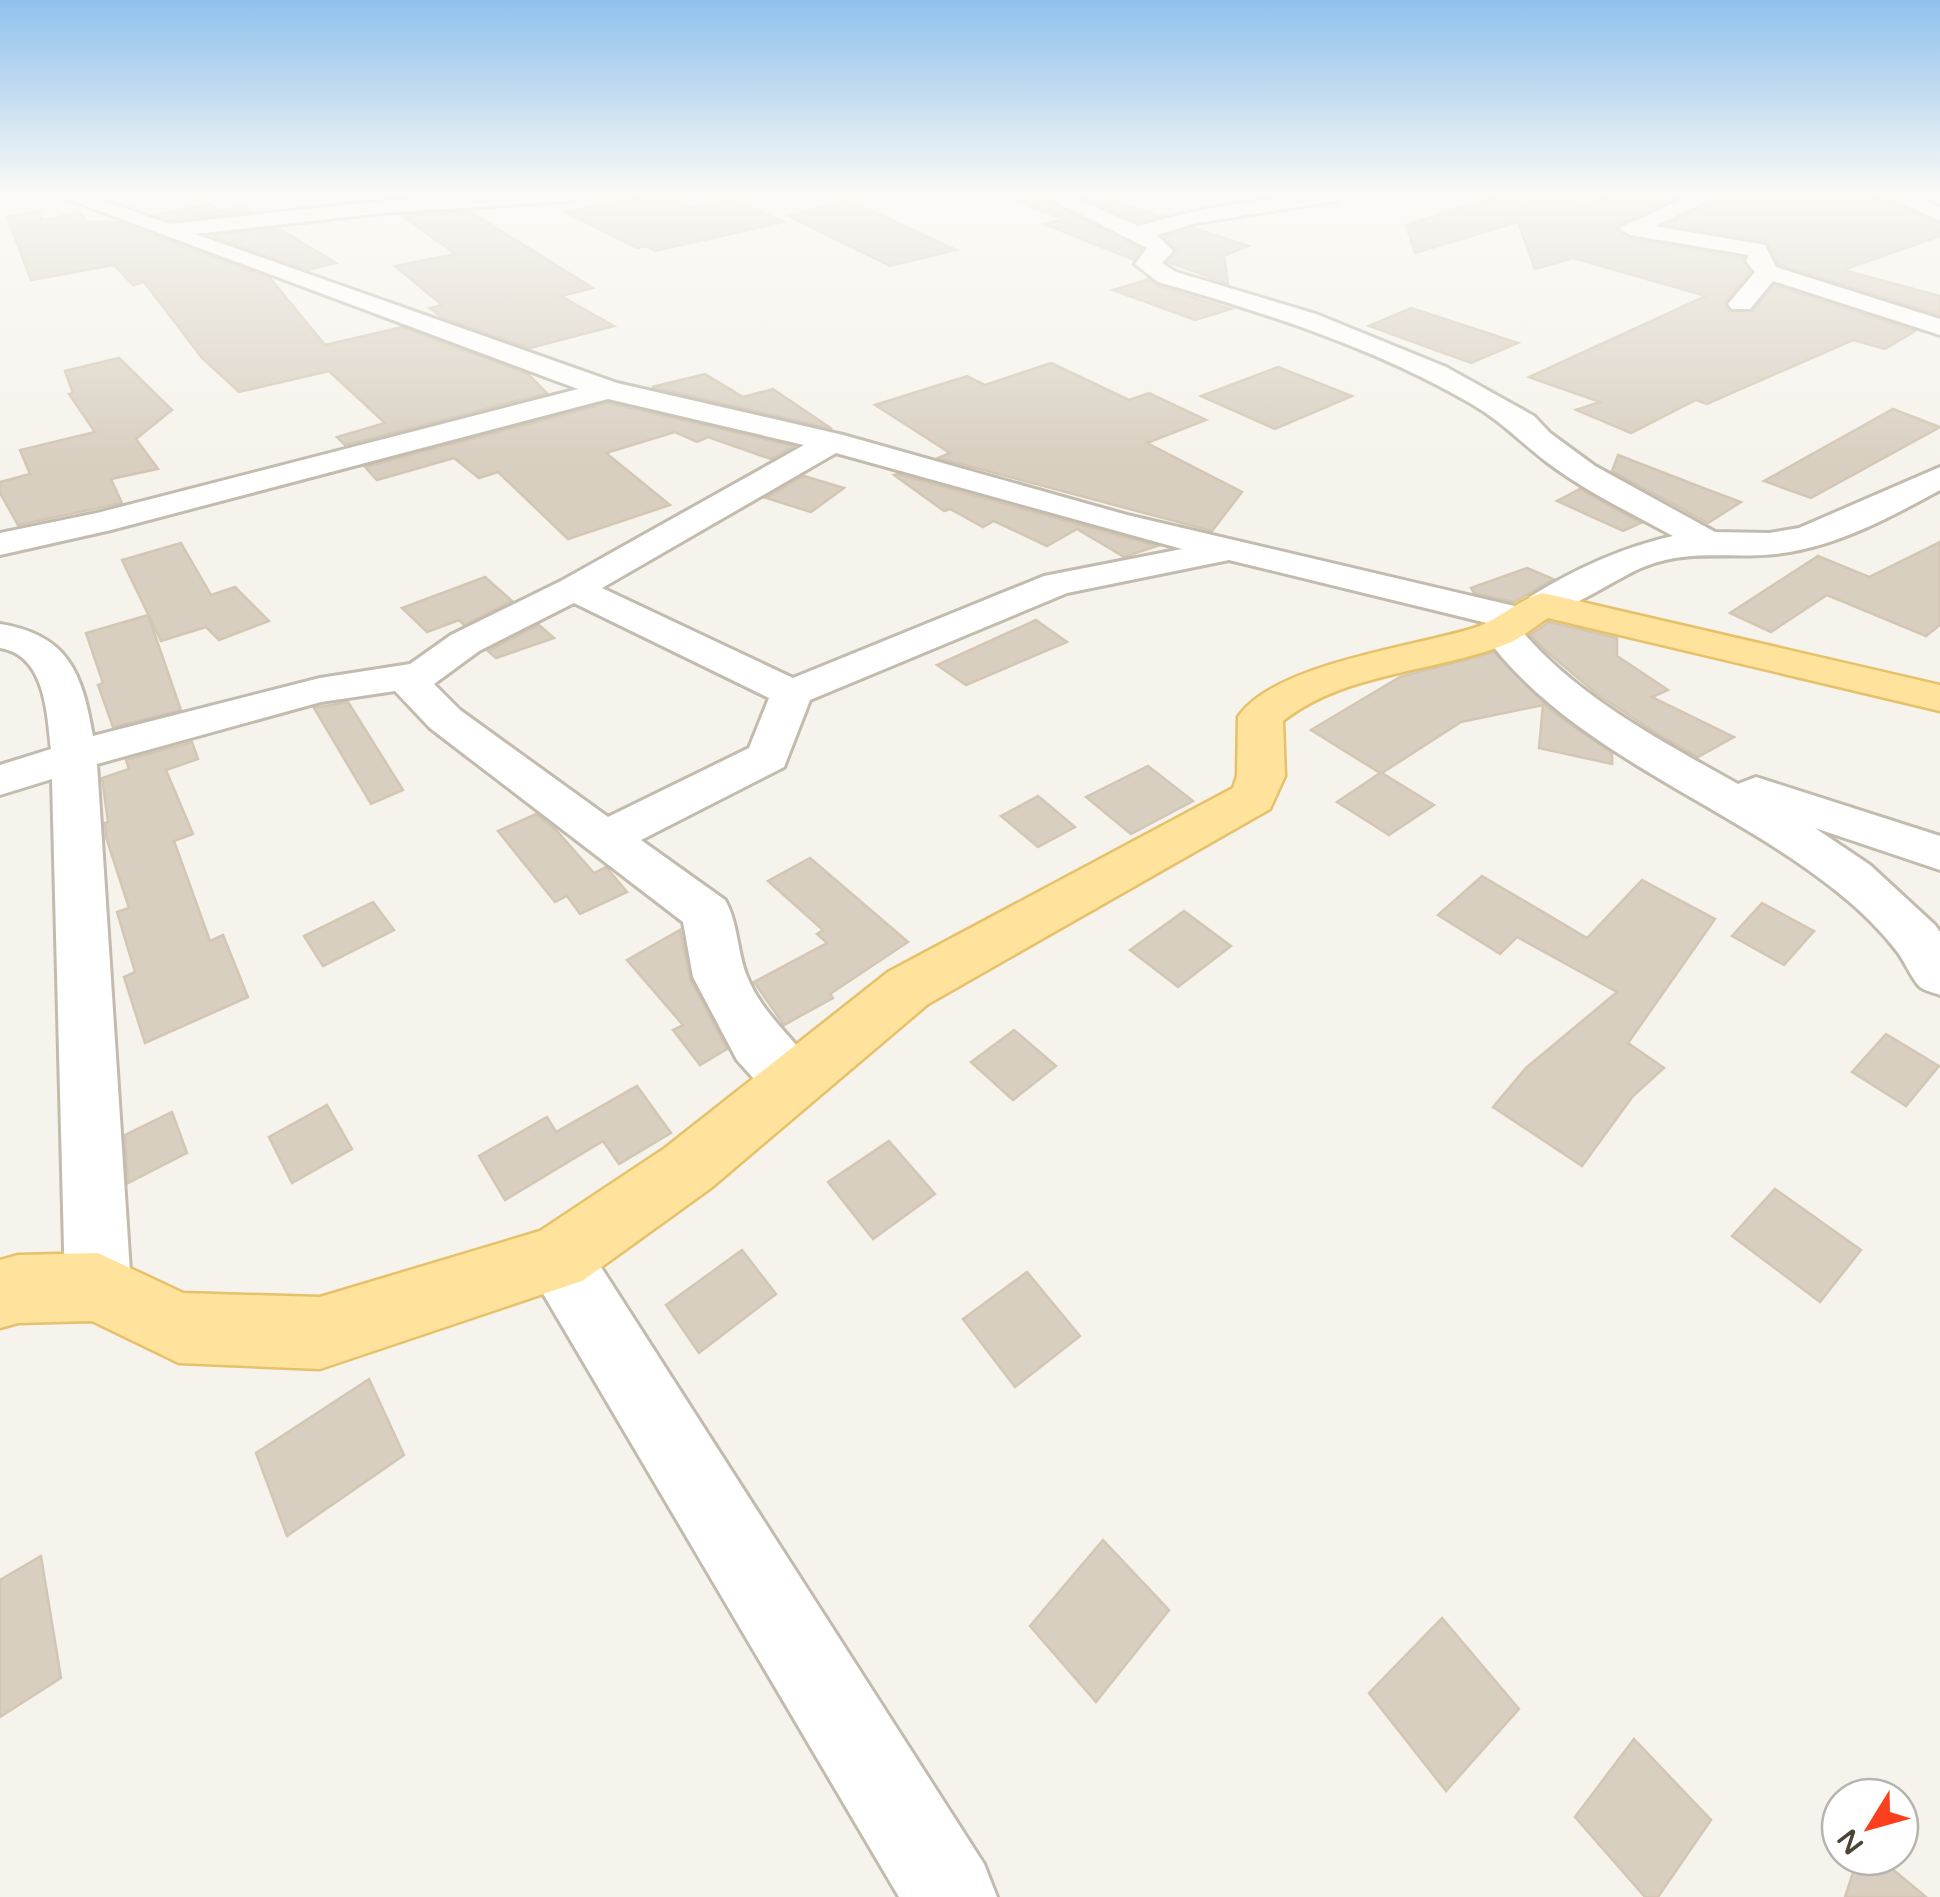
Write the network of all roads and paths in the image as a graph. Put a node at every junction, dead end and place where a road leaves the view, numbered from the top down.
1 (317, 284) edge
2 (1190, 284) edge
3 (1758, 284) edge
4 (1804, 284) edge
5 (1741, 304) dead end
6 (1940, 327) edge
7 (608, 390) junction
8 (832, 442) junction
9 (1940, 478) edge
10 (1903, 498) junction
11 (1940, 510) edge
12 (1709, 543) junction
13 (0, 544) edge
14 (1232, 550) junction
15 (574, 589) junction
16 (1521, 618) junction
17 (0, 636) edge
18 (406, 679) junction
19 (792, 694) junction
20 (1940, 698) edge
21 (74, 759) junction
22 (1674, 766) junction
23 (0, 780) edge
24 (605, 838) junction
25 (1940, 853) edge
26 (1940, 974) edge
27 (793, 1082) junction
28 (558, 1258) junction
29 (98, 1287) junction
30 (0, 1294) edge
31 (951, 1897) edge

1 - 7 street
2 - 12 street
3 - 5 street
4 - 6 street
7 - 8 street
7 - 13 street
8 - 14 street
8 - 15 street
9 - 10 street
10 - 11 street
10 - 12 street
12 - 16 street
14 - 16 street
14 - 19 street
15 - 18 street
15 - 19 street
16 - 20 main road
16 - 22 street
16 - 27 main road
17 - 21 street
18 - 21 street
18 - 24 street
19 - 24 street
21 - 23 street
21 - 29 street
22 - 25 street
22 - 26 street
24 - 27 street
27 - 28 main road
28 - 29 main road
28 - 31 street
29 - 30 main road

